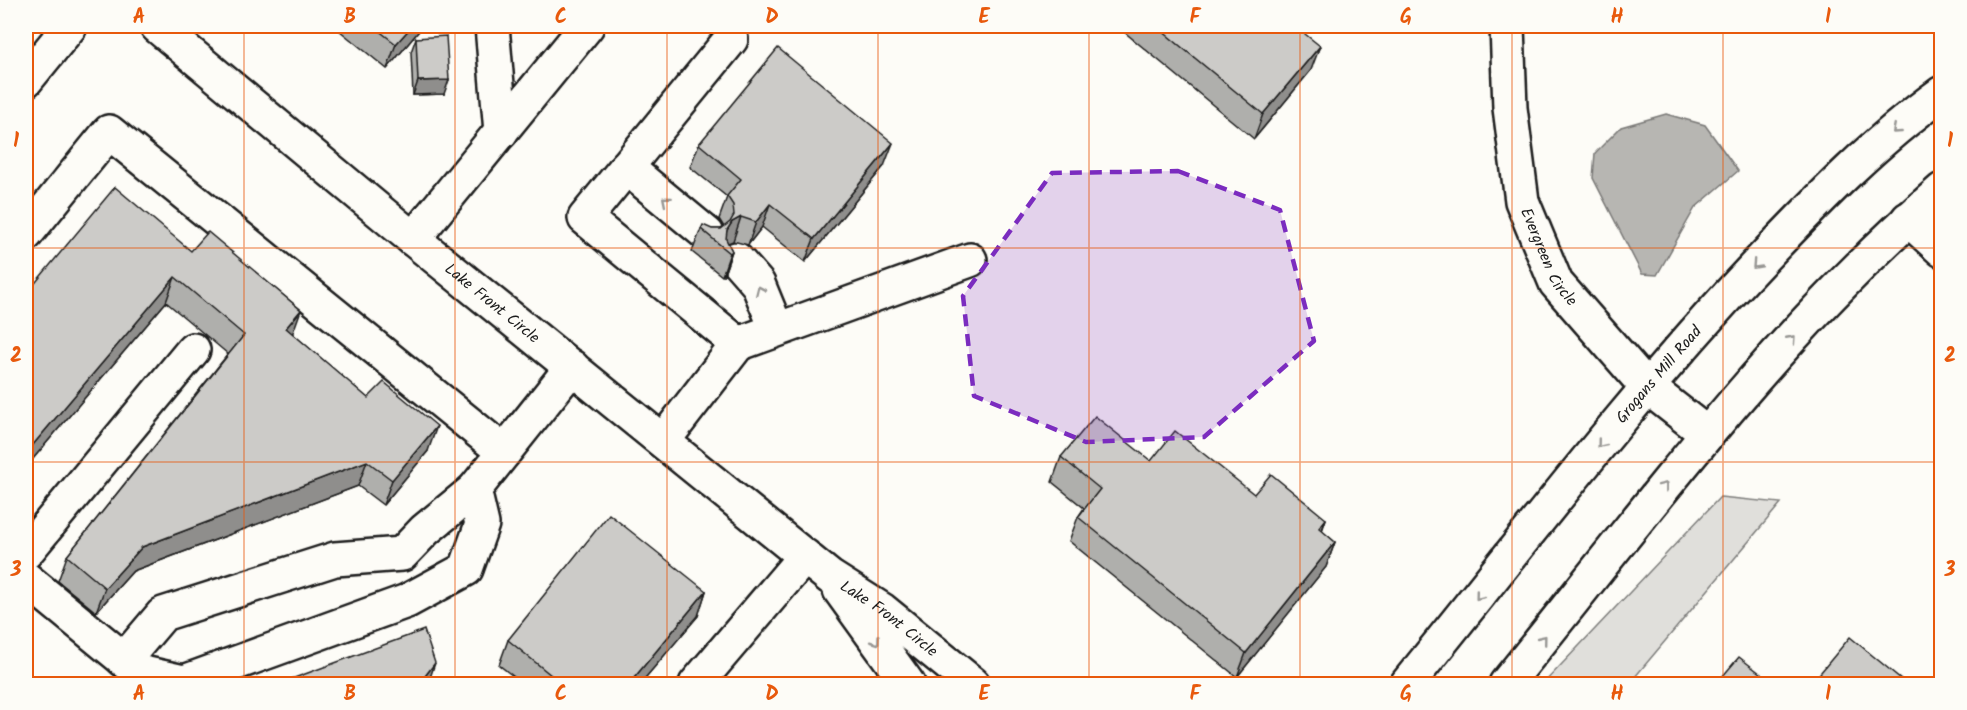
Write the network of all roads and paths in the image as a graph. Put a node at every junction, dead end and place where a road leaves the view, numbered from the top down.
1 (70, 26) edge
2 (157, 26) edge
3 (492, 26) edge
4 (587, 26) edge
5 (1507, 26) edge
6 (731, 39) dead end
7 (26, 80) edge
8 (1941, 93) edge
9 (501, 132) junction
10 (626, 167) junction
11 (1941, 190) edge
12 (1908, 219) junction
13 (26, 234) edge
14 (707, 234) edge
15 (413, 239) junction
16 (1941, 250) edge
17 (736, 259) dead end
18 (970, 260) dead end
19 (776, 328) junction
20 (738, 344) junction
21 (193, 351) dead end
22 (572, 368) junction
23 (1646, 386) junction
24 (1707, 434) junction
25 (663, 441) junction
26 (504, 452) junction
27 (474, 490) junction
28 (26, 552) edge
29 (805, 556) junction
30 (830, 577) junction
31 (28, 588) edge
32 (131, 672) edge
33 (696, 684) edge
34 (908, 684) edge
35 (973, 684) edge
36 (1407, 684) edge
37 (1506, 684) edge

1 - 7 street
2 - 15 street, Lake Front Circle
3 - 9 street
4 - 9 street
5 - 23 street, Evergreen Circle
6 - 10 street
8 -> 23 street, Grogans Mill Road
9 - 15 street
14 -> 10 street
10 - 20 street
11 - 12 street
12 - 16 street
24 -> 12 street
13 - 26 street
15 - 22 street, Lake Front Circle
19 -> 17 street
18 - 19 street
19 - 20 street
20 - 25 street
21 - 28 street
22 - 25 street, Lake Front Circle
22 - 26 street
23 - 24 street, Evergreen Circle
23 -> 36 street, Grogans Mill Road
37 -> 24 street
25 - 29 street, Lake Front Circle
26 - 27 street
27 - 32 street
27 - 32 street
29 - 30 street, Lake Front Circle
29 - 33 street
30 -> 34 street, Lake Front Circle
30 - 35 street, Lake Front Circle
31 - 32 street

